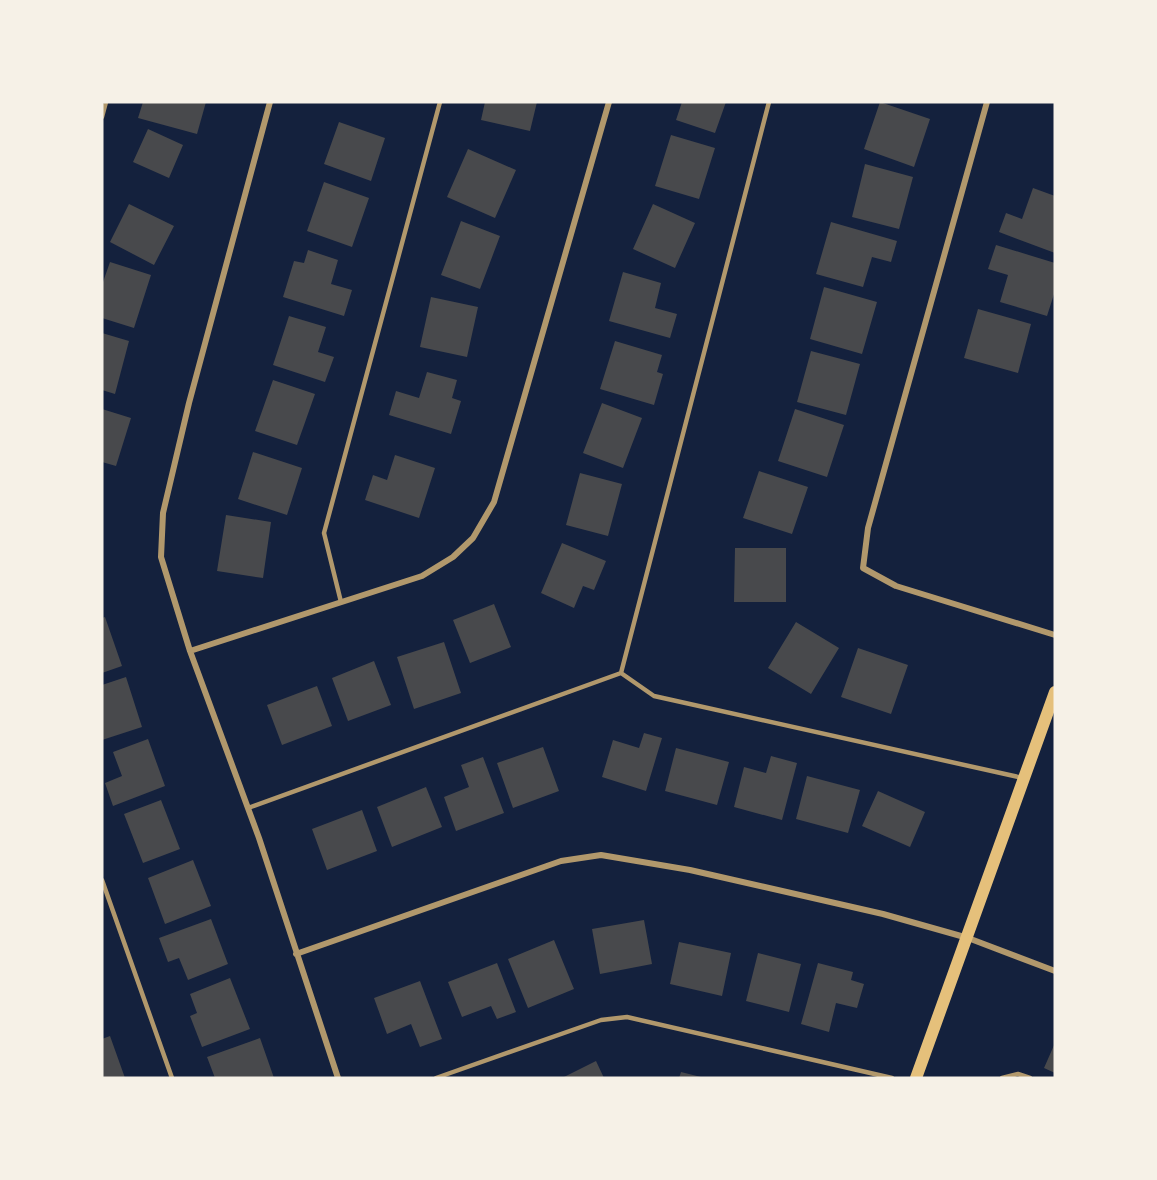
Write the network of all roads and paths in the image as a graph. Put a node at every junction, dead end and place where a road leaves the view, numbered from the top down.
1 (106, 102) edge
2 (270, 102) edge
3 (440, 102) edge
4 (609, 102) edge
5 (769, 102) edge
6 (987, 102) edge
7 (102, 117) edge
8 (341, 602) junction
9 (1055, 635) edge
10 (190, 651) junction
11 (621, 673) junction
12 (1055, 692) edge
13 (1025, 779) junction
14 (248, 808) junction
15 (102, 879) edge
16 (968, 938) junction
17 (296, 954) junction
18 (1055, 971) edge
19 (172, 1078) edge
20 (338, 1078) edge
21 (436, 1078) edge
22 (892, 1078) edge
23 (916, 1078) edge
24 (1002, 1078) edge
25 (1030, 1078) edge

1 - 7 lane
2 - 10 street
3 - 8 lane
4 - 8 street
5 - 11 lane
6 - 9 street
8 - 10 street
10 - 14 street
11 - 13 lane
11 - 14 lane
12 - 13 main road
13 - 16 main road
14 - 17 street
15 - 19 lane
16 - 17 street
16 - 18 street
16 - 23 main road
17 - 20 street
21 - 22 lane
24 - 25 lane

